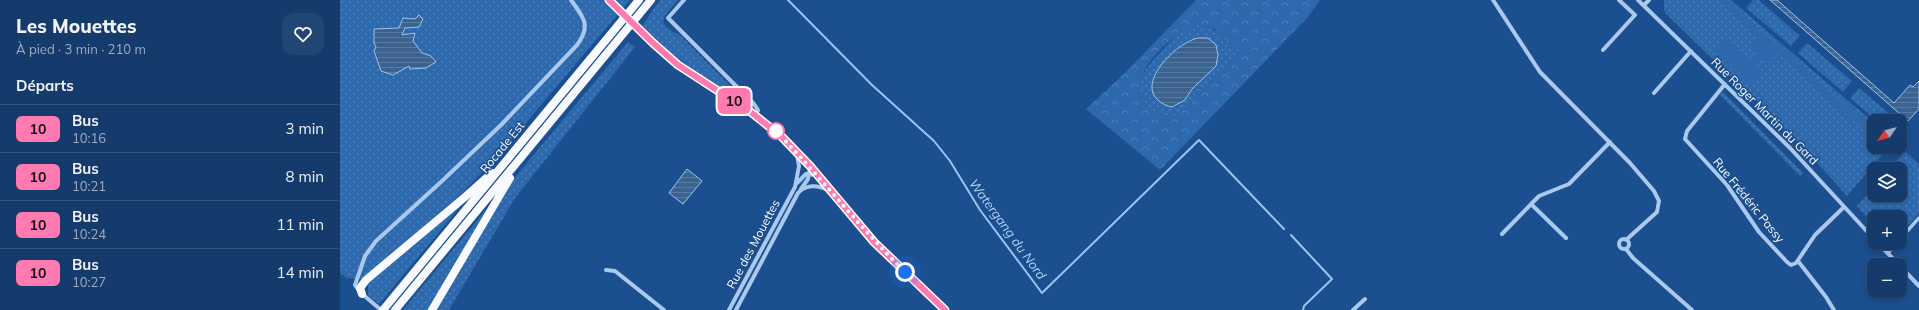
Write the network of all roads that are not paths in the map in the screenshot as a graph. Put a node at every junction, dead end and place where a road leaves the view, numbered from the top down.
1 (570, 0) edge
2 (609, 0) edge
3 (639, 0) edge
4 (651, 0) edge
5 (684, 0) edge
6 (1493, 0) edge
7 (1619, 0) edge
8 (1638, 0) edge
9 (1649, 0) edge
10 (1644, 6) junction
11 (1603, 50) dead end
12 (1691, 51) junction
13 (1725, 84) junction
14 (1654, 93) dead end
15 (756, 116) junction
16 (540, 134) junction
17 (1610, 142) junction
18 (794, 149) junction
19 (807, 163) junction
20 (502, 166) junction
21 (809, 174) junction
22 (820, 178) junction
23 (795, 187) junction
24 (801, 190) junction
25 (832, 192) junction
26 (1531, 204) junction
27 (1844, 207) junction
28 (1919, 218) edge
29 (1907, 231) edge
30 (1867, 232) edge
31 (1502, 234) dead end
32 (1566, 238) dead end
33 (1626, 240) junction
34 (1626, 248) junction
35 (1885, 250) edge
36 (1891, 250) edge
37 (1888, 253) junction
38 (1893, 258) edge
39 (1798, 261) junction
40 (606, 270) dead end
41 (1907, 273) edge
42 (1919, 286) edge
43 (362, 294) junction
44 (1365, 299) dead end
45 (397, 307) edge
46 (382, 310) edge
47 (432, 310) edge
48 (664, 310) edge
49 (729, 310) edge
50 (736, 310) edge
51 (945, 310) edge
52 (1354, 310) edge
53 (1692, 310) edge
54 (1834, 310) edge

1 - 43 street
2 - 15 main road, bridge
3 - 20 highway, Rocade Est
4 - 16 highway, Rocade Est
5 - 15 street
6 - 17 street
7 - 11 street
8 - 10 street, Rue Roger Martin du Gard
9 - 10 street
10 - 12 street, Rue Roger Martin du Gard
12 - 13 street, Rue Roger Martin du Gard
12 - 14 street
13 - 27 street, Rue Roger Martin du Gard
13 - 39 street, Rue Frédéric Passy
15 - 18 main road
16 - 45 highway, Rocade Est
16 - 47 highway
17 - 26 street
17 - 33 street
18 - 19 main road
18 - 23 street, Rue des Mouettes
19 - 21 street
19 - 22 main road
20 - 43 highway
20 - 46 highway, Rocade Est
21 - 22 street
21 - 23 street, Rue des Mouettes
21 - 24 street, Rue des Mouettes
22 - 25 main road
23 - 49 street, Rue des Mouettes
24 - 25 street
24 - 50 street, Rue des Mouettes
25 - 51 main road
26 - 31 street
26 - 32 street
27 - 30 street, Rue Roger Martin du Gard
27 - 39 street
28 - 29 street
33 - 34 street
33 - 34 street
34 - 53 street
35 - 37 street
36 - 37 street
37 - 38 street
39 - 54 street
40 - 48 street
41 - 42 street
43 - 46 street
44 - 52 street

